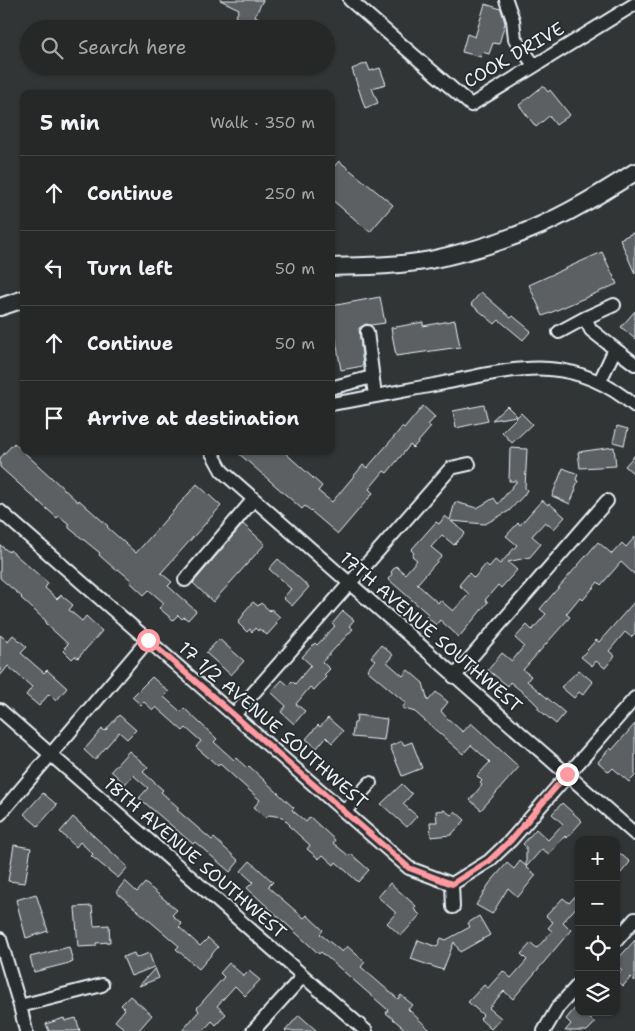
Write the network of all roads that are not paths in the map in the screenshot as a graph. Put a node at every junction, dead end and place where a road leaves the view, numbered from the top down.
1 (350, 0) edge
2 (506, 0) edge
3 (635, 4) edge
4 (534, 65) junction
5 (635, 172) edge
6 (335, 267) edge
7 (20, 300) edge
8 (614, 305) dead end
9 (0, 307) edge
10 (585, 318) junction
11 (367, 332) dead end
12 (559, 332) dead end
13 (615, 349) junction
14 (635, 364) edge
15 (372, 377) junction
16 (335, 380) edge
17 (600, 381) junction
18 (376, 396) junction
19 (335, 403) edge
20 (635, 406) edge
21 (214, 455) edge
22 (469, 464) dead end
23 (254, 499) junction
24 (606, 501) dead end
25 (0, 510) edge
26 (185, 580) dead end
27 (350, 584) junction
28 (148, 640) junction
29 (454, 677) junction
30 (635, 698) edge
31 (0, 710) edge
32 (234, 716) junction
33 (50, 754) junction
34 (567, 774) junction
35 (370, 783) dead end
36 (345, 811) junction
37 (0, 814) edge
38 (635, 834) edge
39 (452, 884) junction
40 (453, 907) dead end
41 (635, 919) edge
42 (620, 936) edge
43 (0, 939) edge
44 (303, 976) junction
45 (102, 985) dead end
46 (575, 989) edge
47 (20, 1006) junction
48 (26, 1031) edge
49 (253, 1031) edge
50 (366, 1031) edge
51 (544, 1031) edge

1 - 4 street, COOK DRIVE
2 - 4 street
3 - 4 street, COOK DRIVE
5 - 6 main road
7 - 9 main road
8 - 10 street
10 - 12 street
10 - 13 street
11 - 15 street
13 - 14 street
13 - 17 street
15 - 16 street
15 - 18 street
17 - 18 street
17 - 20 street
18 - 19 street
21 - 23 street, 17TH AVENUE SOUTHWEST
22 - 27 street
23 - 26 street
23 - 27 street, 17TH AVENUE SOUTHWEST
24 - 29 street
25 - 28 street, 17 1/2 AVENUE SOUTHWEST
27 - 29 street, 17TH AVENUE SOUTHWEST
27 - 32 street
28 - 32 street, 17 1/2 AVENUE SOUTHWEST
28 - 33 street
29 - 34 street, 17TH AVENUE SOUTHWEST
30 - 34 street
31 - 33 street, 18TH AVENUE SOUTHWEST
32 - 36 street, 17 1/2 AVENUE SOUTHWEST
33 - 37 street
33 - 44 street, 18TH AVENUE SOUTHWEST
34 - 38 street, 17TH AVENUE SOUTHWEST
34 - 39 street
35 - 36 street
36 - 39 street, 17 1/2 AVENUE SOUTHWEST
39 - 40 street
41 - 42 street
43 - 47 street
44 - 49 street
44 - 50 street, 18TH AVENUE SOUTHWEST
45 - 47 street
46 - 51 street
47 - 48 street

